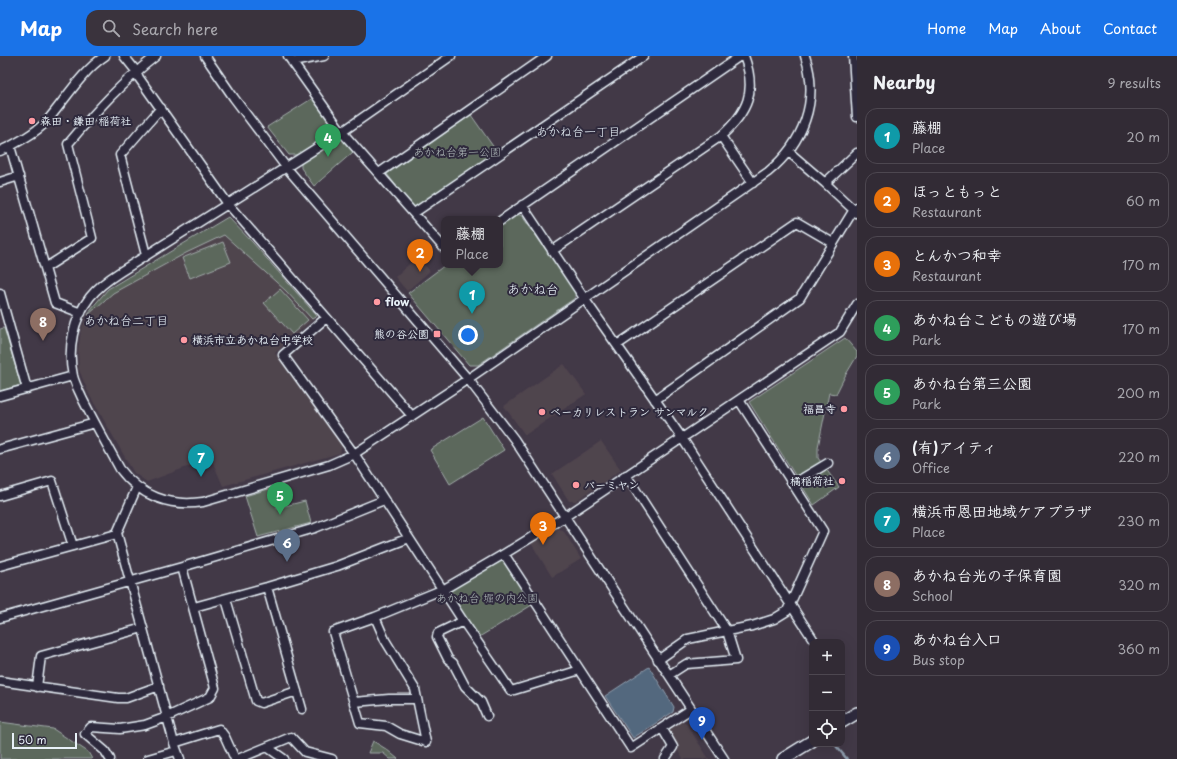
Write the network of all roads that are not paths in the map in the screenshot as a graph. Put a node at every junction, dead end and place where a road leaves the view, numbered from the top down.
1 (106, 56) edge
2 (124, 56) edge
3 (156, 56) edge
4 (205, 56) edge
5 (324, 56) edge
6 (451, 56) edge
7 (547, 56) edge
8 (644, 56) edge
9 (740, 56) edge
10 (744, 56) edge
11 (805, 56) edge
12 (853, 56) edge
13 (290, 59) edge
14 (136, 71) junction
15 (161, 108) junction
16 (857, 117) edge
17 (342, 132) junction
18 (721, 136) junction
19 (10, 146) junction
20 (0, 152) edge
21 (789, 152) junction
22 (857, 153) edge
23 (286, 167) junction
24 (379, 173) junction
25 (19, 176) junction
26 (0, 182) edge
27 (753, 182) junction
28 (825, 183) junction
29 (228, 204) junction
30 (522, 205) junction
31 (856, 210) edge
32 (414, 213) junction
33 (503, 219) edge
34 (833, 243) junction
35 (441, 244) edge
36 (552, 251) junction
37 (146, 255) junction
38 (46, 268) junction
39 (1, 298) edge
40 (585, 299) junction
41 (857, 304) edge
42 (80, 313) junction
43 (326, 318) junction
44 (617, 345) junction
45 (73, 376) junction
46 (468, 379) junction
47 (27, 388) junction
48 (0, 396) edge
49 (656, 400) junction
50 (739, 400) junction
51 (412, 416) junction
52 (95, 423) junction
53 (682, 438) junction
54 (0, 448) edge
55 (354, 454) junction
56 (828, 463) dead end
57 (626, 475) junction
58 (793, 484) junction
59 (137, 487) junction
60 (0, 496) edge
61 (384, 500) junction
62 (566, 516) junction
63 (117, 533) junction
64 (409, 538) junction
65 (73, 546) junction
66 (504, 554) junction
67 (0, 566) edge
68 (182, 567) junction
69 (130, 582) junction
70 (268, 588) junction
71 (442, 589) junction
72 (226, 599) junction
73 (790, 604) junction
74 (194, 607) junction
75 (375, 617) junction
76 (0, 618) edge
77 (462, 621) junction
78 (143, 628) junction
79 (727, 631) junction
80 (814, 638) dead end
81 (658, 660) junction
82 (580, 670) junction
83 (669, 675) junction
84 (0, 681) edge
85 (159, 686) junction
86 (37, 687) junction
87 (297, 691) junction
88 (416, 699) junction
89 (354, 702) junction
90 (302, 709) dead end
91 (691, 709) junction
92 (857, 713) edge
93 (487, 716) dead end
94 (167, 717) junction
95 (845, 720) edge
96 (662, 728) junction
97 (809, 743) edge
98 (175, 747) junction
99 (267, 747) junction
100 (110, 759) edge
101 (148, 759) edge
102 (180, 759) edge
103 (236, 759) edge
104 (284, 759) edge
105 (332, 759) edge
106 (665, 759) edge
107 (724, 759) edge
108 (783, 759) edge

1 - 19 street
2 - 14 street
3 - 14 street
4 - 23 street
5 - 13 street
6 - 17 street
7 - 24 street
8 - 32 street
9 - 30 street
10 - 18 street
11 - 21 street
12 - 16 street
13 - 17 street
14 - 15 street
14 - 38 street
15 - 29 street
15 - 37 street
17 - 23 street
17 - 24 street
18 - 27 street
18 - 36 street
19 - 20 street
19 - 25 street
21 - 27 street
21 - 28 street
22 - 28 street
23 - 29 street
23 - 46 street
24 - 32 street
25 - 26 street
25 - 38 street
27 - 40 street
28 - 31 street
29 - 37 street
29 - 43 street
30 - 33 street
30 - 36 street
31 - 34 street
32 - 35 street
34 - 44 street
34 - 49 street
36 - 40 street
37 - 42 street
38 - 42 street
39 - 47 street
40 - 44 street
40 - 46 street
41 - 50 street
42 - 45 street
43 - 51 street
43 - 55 street
44 - 49 street
45 - 47 street
45 - 52 street
46 - 51 street
46 - 62 street
47 - 48 street
49 - 53 street
50 - 53 street
50 - 58 street
51 - 55 street
52 - 54 street
52 - 59 street
53 - 57 street
53 - 73 street
55 - 59 street
55 - 61 street
56 - 58 street
57 - 62 street
57 - 79 street
58 - 73 street
59 - 63 street
60 - 65 street
61 - 64 street
61 - 68 street
62 - 66 street
62 - 81 street
63 - 65 street
63 - 69 street
64 - 70 street
64 - 71 street
65 - 67 street
66 - 71 street
66 - 82 street
68 - 69 street
68 - 74 street
69 - 76 street
69 - 78 street
70 - 72 street
70 - 87 street
71 - 75 street
71 - 77 street
72 - 74 street
72 - 87 street
73 - 79 street
73 - 80 street
74 - 94 street
75 - 88 street
75 - 89 street
77 - 82 street
77 - 93 street
78 - 85 street
78 - 86 street
79 - 81 street
79 - 83 street
81 - 83 street
82 - 96 street
83 - 91 street
84 - 86 street
85 - 86 street
85 - 94 street
87 - 90 street
88 - 89 street
88 - 89 street
91 - 96 street
91 - 107 street
92 - 95 main road
94 - 98 street
94 - 100 street
96 - 106 street
97 - 108 main road
98 - 101 street
98 - 102 street
98 - 103 street
99 - 103 street
99 - 104 street
99 - 105 street

